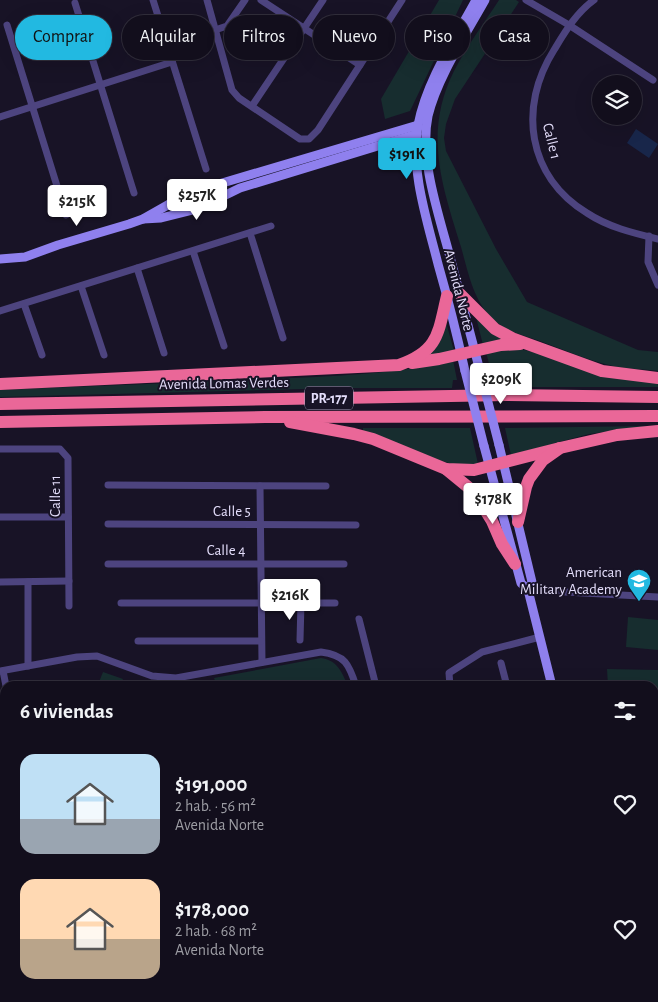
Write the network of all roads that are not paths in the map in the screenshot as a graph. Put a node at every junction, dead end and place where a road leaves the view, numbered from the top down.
1 (153, 0) edge
2 (245, 0) edge
3 (261, 0) edge
4 (322, 0) edge
5 (402, 0) edge
6 (476, 0) edge
7 (485, 0) edge
8 (526, 0) edge
9 (594, 0) edge
10 (206, 1) edge
11 (75, 3) dead end
12 (6, 25) dead end
13 (569, 25) junction
14 (304, 29) junction
15 (215, 30) junction
16 (172, 62) junction
17 (360, 65) junction
18 (653, 80) dead end
19 (100, 85) junction
20 (32, 106) junction
21 (252, 106) junction
22 (0, 116) edge
23 (422, 128) junction
24 (206, 169) dead end
25 (238, 180) junction
26 (134, 193) dead end
27 (191, 195) junction
28 (168, 205) junction
29 (199, 208) junction
30 (66, 215) dead end
31 (143, 219) junction
32 (271, 226) dead end
33 (250, 233) junction
34 (649, 236) junction
35 (658, 238) edge
36 (193, 251) junction
37 (0, 259) edge
38 (17, 259) junction
39 (0, 264) edge
40 (137, 268) junction
41 (658, 285) edge
42 (81, 286) junction
43 (460, 294) junction
44 (447, 296) junction
45 (24, 304) junction
46 (0, 311) edge
47 (283, 338) dead end
48 (525, 344) junction
49 (224, 346) dead end
50 (474, 350) junction
51 (164, 353) dead end
52 (461, 353) junction
53 (42, 355) dead end
54 (104, 356) dead end
55 (399, 365) junction
56 (658, 378) edge
57 (0, 384) edge
58 (658, 397) edge
59 (0, 404) edge
60 (658, 416) edge
61 (265, 417) junction
62 (0, 422) edge
63 (658, 432) edge
64 (560, 448) junction
65 (0, 449) edge
66 (503, 462) junction
67 (489, 466) junction
68 (446, 469) junction
69 (108, 486) dead end
70 (260, 486) junction
71 (326, 486) dead end
72 (68, 516) junction
73 (0, 517) edge
74 (518, 522) junction
75 (108, 524) dead end
76 (260, 525) junction
77 (356, 525) dead end
78 (108, 564) dead end
79 (260, 564) junction
80 (344, 564) dead end
81 (515, 564) junction
82 (69, 581) junction
83 (0, 582) edge
84 (28, 582) junction
85 (528, 590) junction
86 (658, 596) edge
87 (121, 603) dead end
88 (261, 603) junction
89 (301, 603) junction
90 (335, 603) dead end
91 (69, 606) dead end
92 (359, 618) dead end
93 (540, 637) junction
94 (300, 640) dead end
95 (261, 641) junction
96 (138, 642) dead end
97 (262, 662) junction
98 (501, 662) dead end
99 (28, 666) junction
100 (2, 671) edge
101 (354, 681) edge
102 (375, 681) edge
103 (450, 681) edge
104 (506, 681) edge
105 (551, 681) edge

1 - 16 street
2 - 15 street
3 - 14 street
4 - 14 street
5 - 17 street
6 - 23 street, Avenida Norte
7 - 23 street, Avenida Norte
8 - 13 street
9 - 13 street, Calle 1
10 - 15 street
11 - 19 street
12 - 20 street
13 - 18 street
13 - 34 street, Calle 1
14 - 17 street
14 - 21 street
15 - 21 street
16 - 19 street
16 - 24 street
17 - 21 street
19 - 20 street
19 - 26 street
20 - 22 street
20 - 30 street
23 - 25 street
23 - 29 street
23 - 43 street, Avenida Norte
23 - 44 street, Avenida Norte
25 - 27 street
25 - 28 street
27 - 28 street
27 - 29 street
28 - 31 street
29 - 31 street
31 - 38 street
32 - 33 street
33 - 36 street
33 - 47 street
34 - 35 street, Calle 1
34 - 41 street
36 - 40 street
36 - 49 street
37 - 38 street
38 - 39 street
40 - 42 street
40 - 51 street
42 - 45 street
42 - 54 street
43 - 48 highway
43 - 50 street, Avenida Norte
44 - 52 street, Avenida Norte
44 - 55 highway
45 - 46 street
45 - 53 street
48 - 50 highway
48 - 56 highway
50 - 52 highway
50 - 66 street, Avenida Norte, bridge
52 - 55 highway
52 - 67 street, Avenida Norte, bridge
55 - 57 highway
58 - 59 highway, Avenida Lomas Verdes / PR-177
60 - 61 highway, PR-177
61 - 62 highway, PR-177
61 - 68 highway
63 - 64 highway
64 - 66 highway
64 - 74 highway
65 - 72 street, Calle 11
66 - 67 highway
66 - 74 street, Avenida Norte
67 - 68 highway
67 - 81 street, Avenida Norte
68 - 81 highway
69 - 70 street
70 - 71 street
70 - 76 street
72 - 73 street
72 - 82 street, Calle 11
74 - 85 street, Avenida Norte
75 - 76 street, Calle 5
76 - 77 street, Calle 5
76 - 79 street
78 - 79 street, Calle 4
79 - 80 street, Calle 4
79 - 88 street
81 - 85 street, Avenida Norte
82 - 84 street
82 - 91 street, Calle 11
83 - 84 street
84 - 99 street
85 - 86 street
85 - 93 street, Avenida Norte
87 - 88 street
88 - 89 street
88 - 95 street
89 - 90 street
89 - 94 street
92 - 102 street
93 - 103 street
93 - 105 street, Avenida Norte
95 - 96 street
95 - 97 street
97 - 99 street
97 - 101 street
98 - 104 street
99 - 100 street

